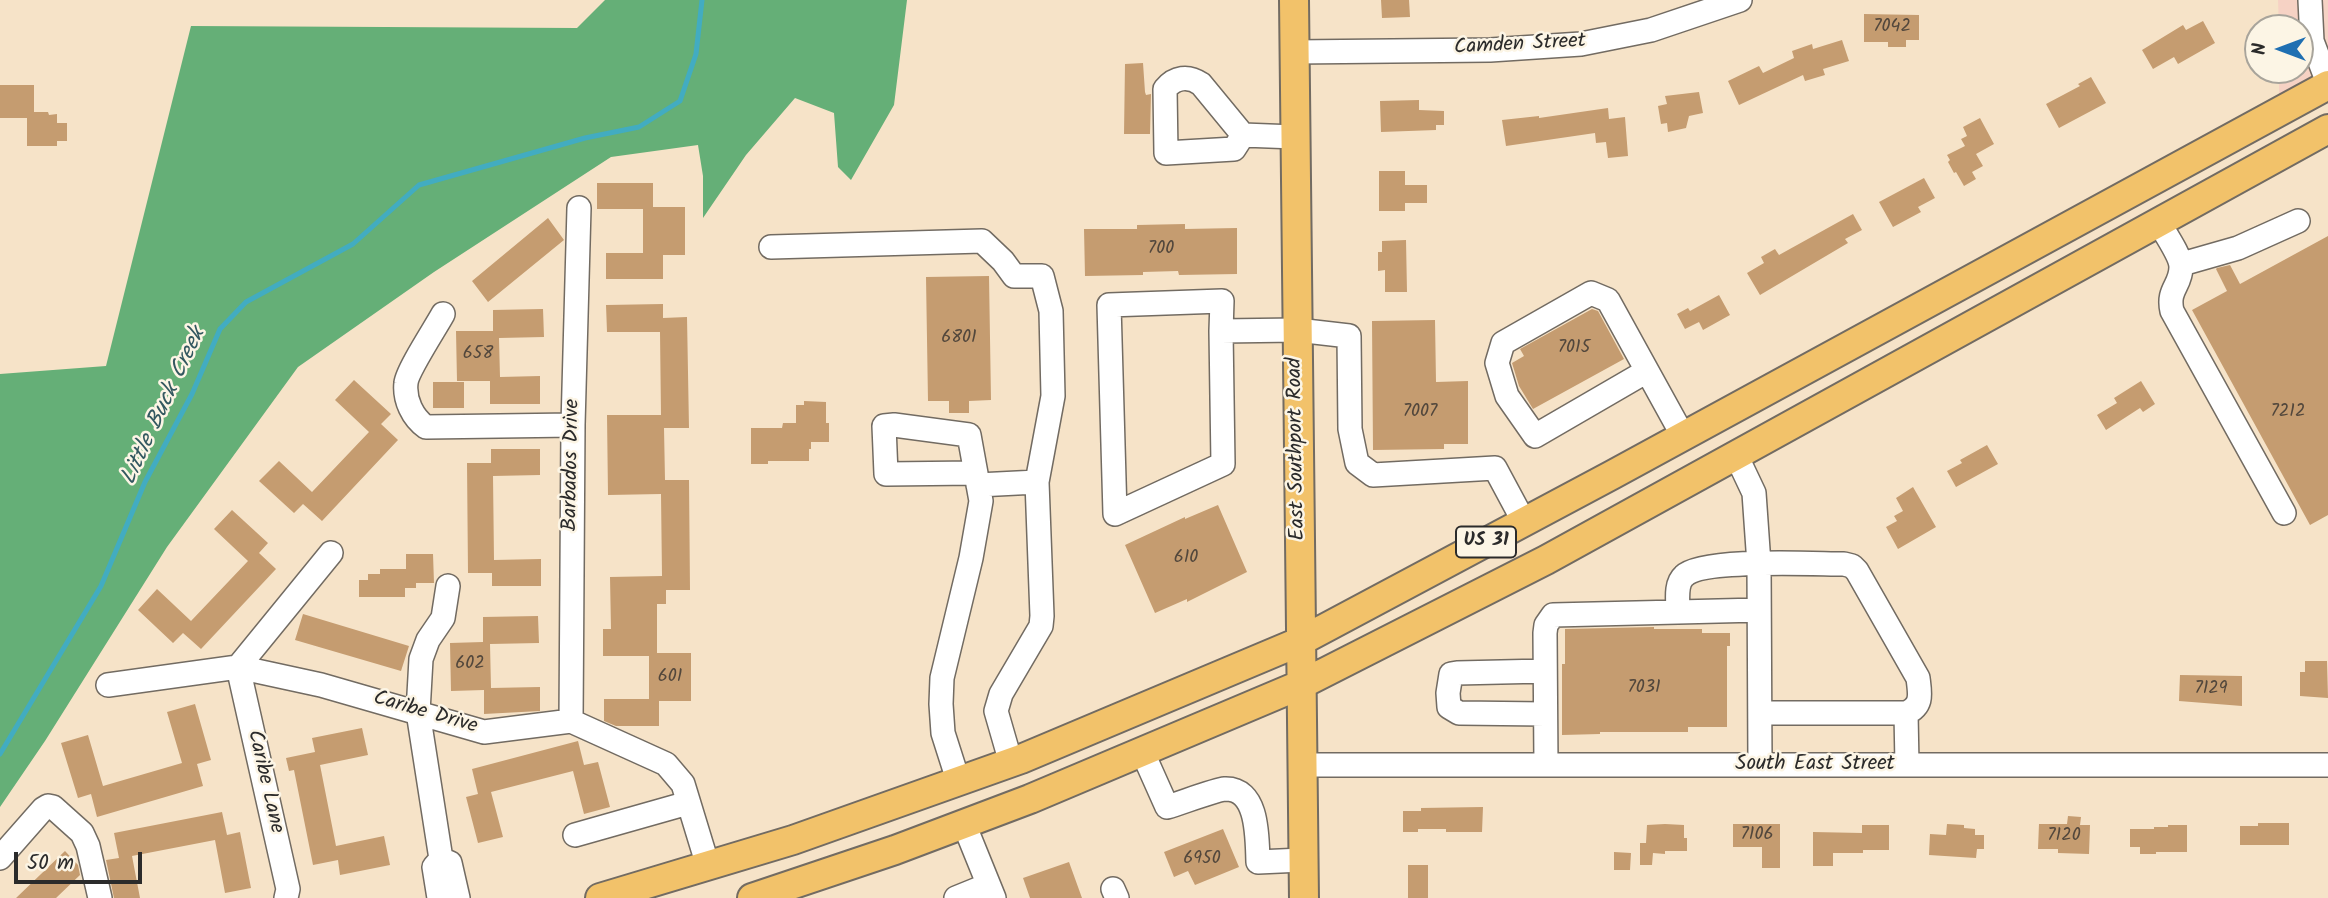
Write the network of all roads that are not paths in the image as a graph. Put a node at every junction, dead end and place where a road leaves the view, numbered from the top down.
1 (1294, 0) edge
2 (1740, 0) edge
3 (2310, 0) edge
4 (1294, 52) junction
5 (2328, 84) edge
6 (2328, 131) edge
7 (1242, 135) dead end
8 (1295, 138) junction
9 (579, 208) dead end
10 (2158, 221) junction
11 (2298, 221) dead end
12 (771, 247) dead end
13 (2182, 264) junction
14 (443, 314) dead end
15 (1297, 330) junction
16 (1221, 331) junction
17 (1647, 371) junction
18 (573, 425) junction
19 (1683, 436) junction
20 (1736, 455) junction
21 (977, 479) junction
22 (1037, 482) junction
23 (2284, 513) dead end
24 (1524, 522) junction
25 (331, 553) dead end
26 (1759, 564) junction
27 (448, 586) dead end
28 (1759, 610) junction
29 (1678, 612) junction
30 (1299, 642) junction
31 (238, 667) junction
32 (1545, 671) junction
33 (108, 685) dead end
34 (1300, 685) junction
35 (418, 712) junction
36 (1760, 713) junction
37 (1906, 713) junction
38 (1545, 714) junction
39 (571, 721) junction
40 (1143, 751) junction
41 (1011, 763) junction
42 (1301, 765) junction
43 (1546, 765) junction
44 (1760, 765) junction
45 (1908, 765) junction
46 (2328, 765) edge
47 (958, 780) junction
48 (688, 803) junction
49 (964, 824) junction
50 (575, 835) dead end
51 (0, 858) edge
52 (441, 859) junction
53 (1303, 860) junction
54 (708, 866) junction
55 (991, 891) edge
56 (100, 898) edge
57 (286, 898) edge
58 (439, 898) edge
59 (458, 898) edge
60 (600, 898) edge
61 (752, 898) edge
62 (956, 898) edge
63 (1304, 898) edge

1 - 4 main road, East Southport Road
2 - 4 street, Camden Street
3 - 5 street
4 - 8 main road, East Southport Road
5 - 19 main road, US 31
6 - 10 main road, US 31
7 - 8 street
8 - 15 main road, East Southport Road
9 - 18 street, Barbados Drive
10 - 13 street
10 - 20 main road, US 31
11 - 13 street
12 - 22 street
13 - 23 street
14 - 18 street
15 - 16 street
15 - 24 street
15 - 30 main road, East Southport Road
16 - 16 street
17 - 17 street
17 - 19 street
18 - 39 street, Barbados Drive
19 - 24 main road, US 31
20 - 26 street
20 - 34 main road, US 31
21 - 21 street
21 - 22 street
21 - 47 street
22 - 41 street
24 - 30 main road, US 31
25 - 31 street
26 - 28 street
26 - 29 street
26 - 37 street
27 - 35 street
28 - 29 street
28 - 36 street
29 - 32 street
30 - 34 main road, East Southport Road
30 - 41 main road, US 31
31 - 33 street, Caribe Drive
31 - 35 street, Caribe Drive
31 - 57 street, Caribe Lane
32 - 38 street
32 - 38 street
34 - 40 main road, US 31
34 - 42 main road, East Southport Road
35 - 39 street, Caribe Drive
35 - 52 street
36 - 37 street
36 - 44 street
37 - 45 street
38 - 43 street
39 - 48 street
40 - 49 main road, US 31
40 - 53 street
41 - 47 main road, US 31
42 - 43 street, South East Street
42 - 53 main road, East Southport Road
43 - 44 street, South East Street
44 - 45 street, South East Street
45 - 46 street, South East Street
47 - 54 main road, US 31
48 - 50 street
48 - 54 street
49 - 55 street
49 - 61 main road, US 31
51 - 56 street
52 - 58 street
52 - 59 street
53 - 63 main road, East Southport Road
54 - 60 main road, US 31
55 - 62 street

